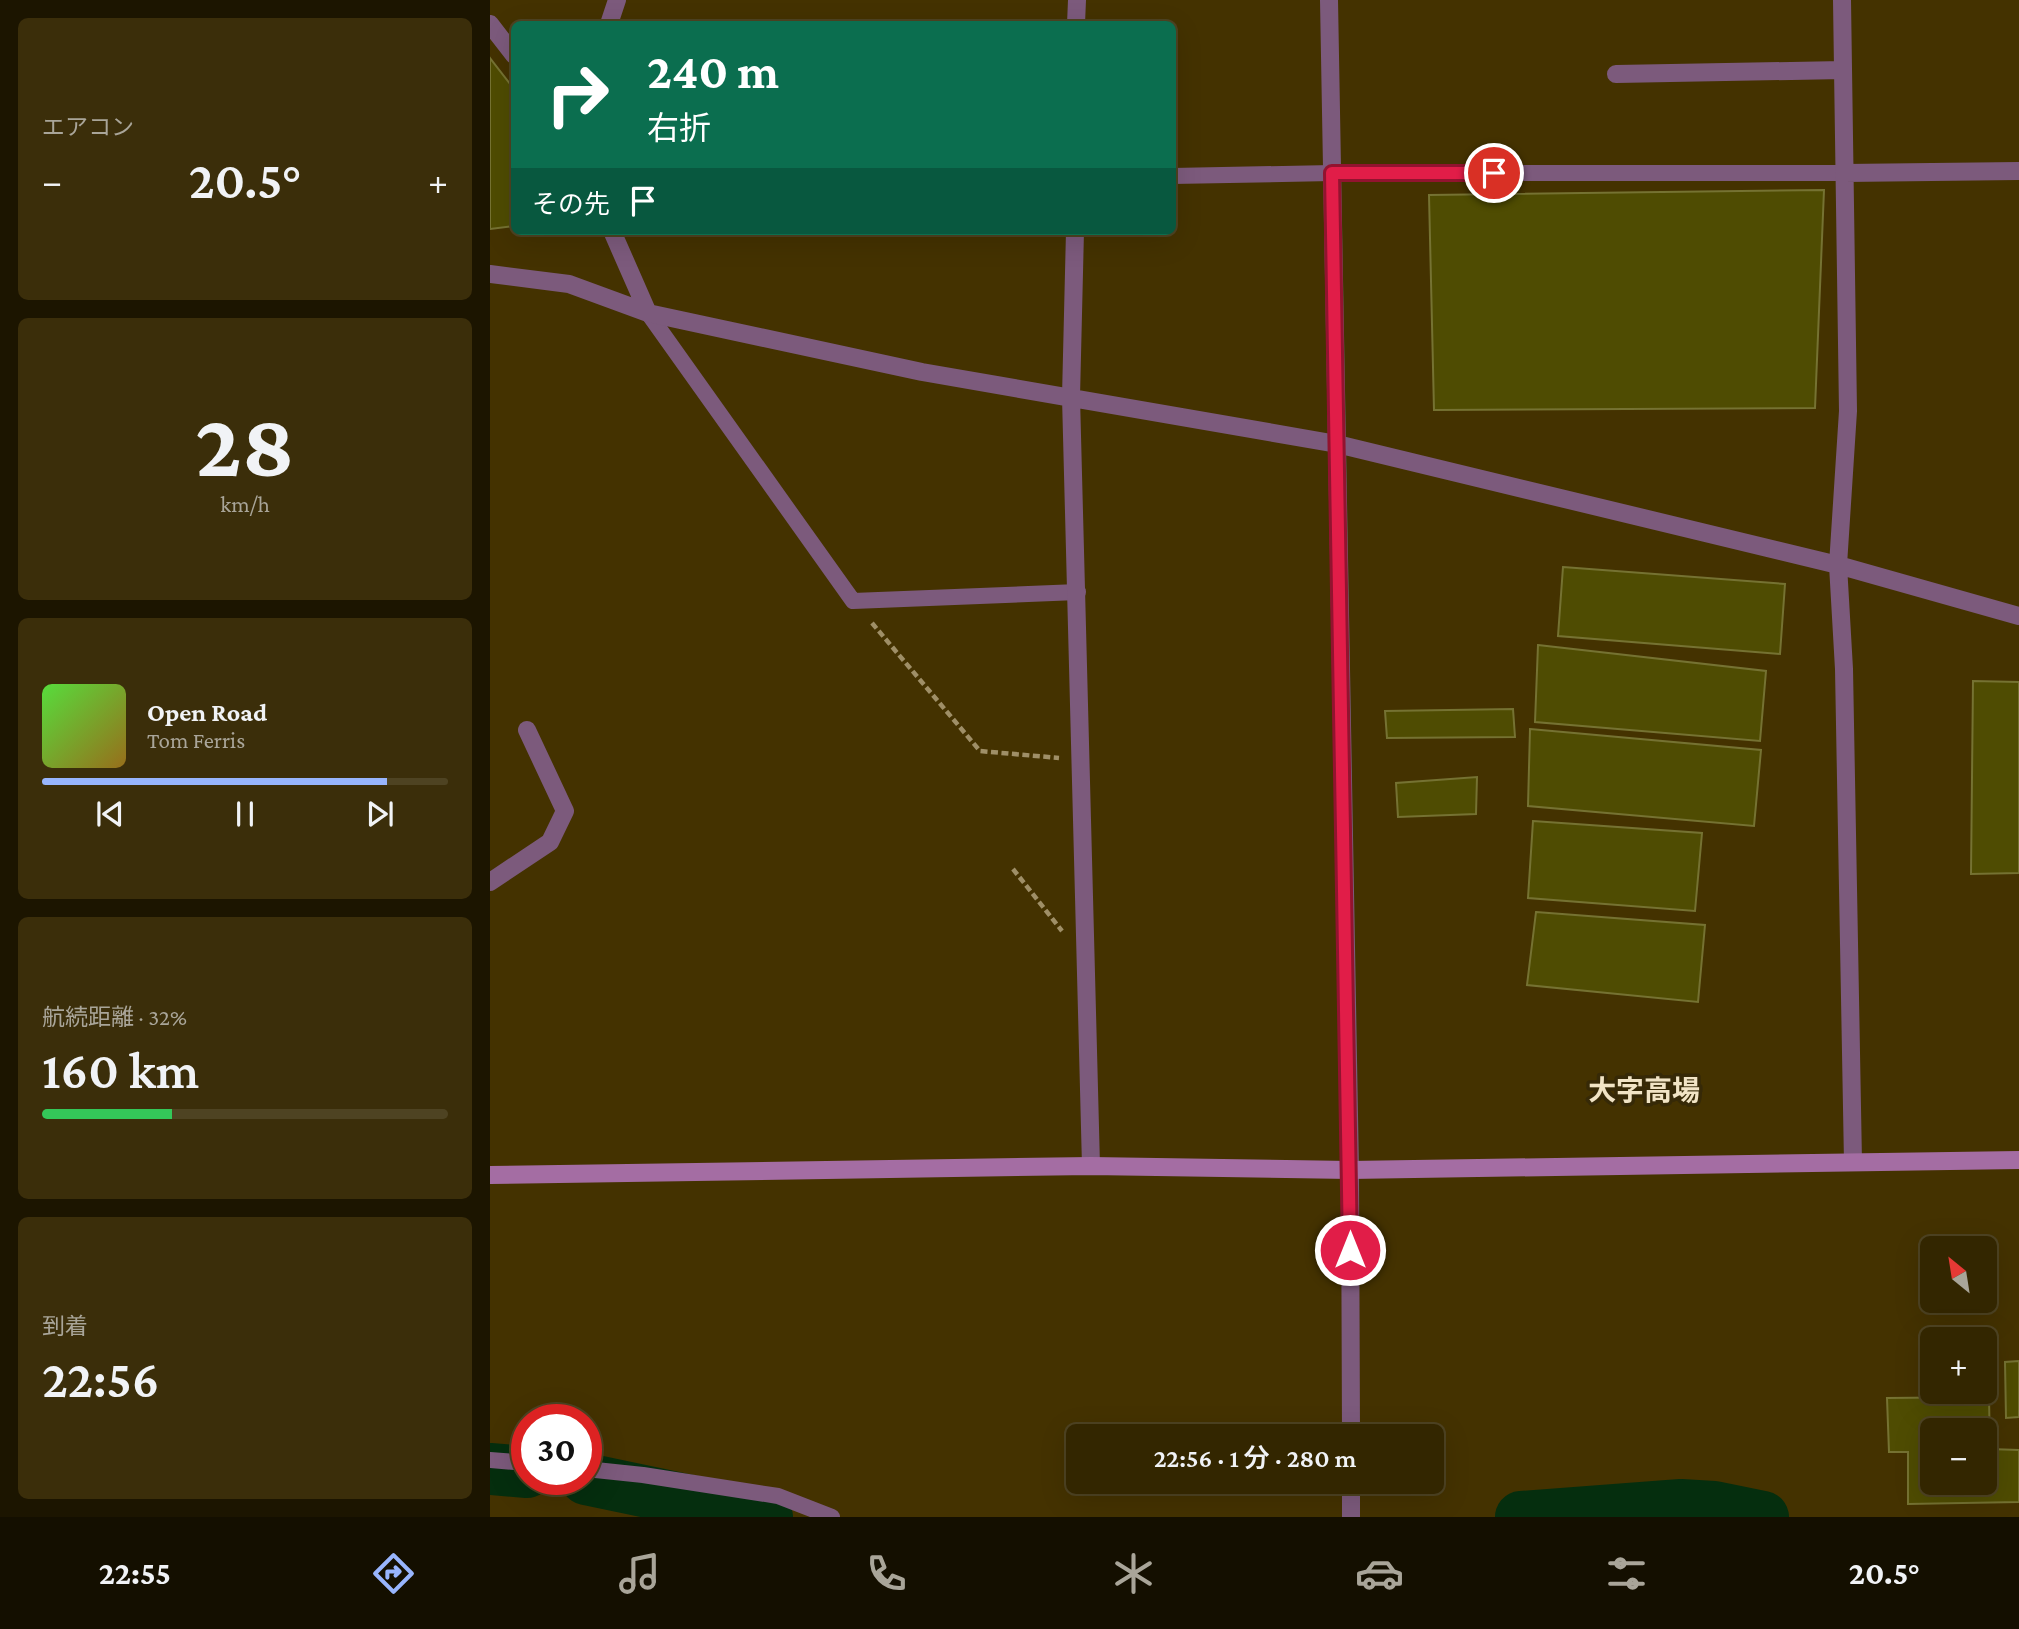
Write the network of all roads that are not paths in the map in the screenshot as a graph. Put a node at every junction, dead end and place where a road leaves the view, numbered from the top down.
1 (617, 0) edge
2 (1077, 0) edge
3 (1329, 0) edge
4 (1842, 0) edge
5 (610, 21) edge
6 (1076, 21) edge
7 (490, 24) edge
8 (511, 51) edge
9 (1843, 70) junction
10 (1616, 74) dead end
11 (2019, 171) edge
12 (1332, 173) junction
13 (1846, 173) junction
14 (1176, 176) edge
15 (614, 235) edge
16 (1074, 235) edge
17 (490, 274) edge
18 (648, 313) junction
19 (1071, 397) junction
20 (1337, 444) junction
21 (1838, 565) junction
22 (1078, 592) junction
23 (2019, 616) edge
24 (527, 730) dead end
25 (490, 882) edge
26 (2019, 1160) edge
27 (1853, 1162) junction
28 (1091, 1166) junction
29 (1350, 1170) junction
30 (490, 1175) edge
31 (1351, 1424) edge
32 (490, 1460) edge
33 (511, 1462) edge
34 (602, 1471) edge
35 (1351, 1494) edge
36 (828, 1516) edge
37 (1351, 1517) edge

1 - 5 street
2 - 6 street
3 - 12 street
4 - 9 street
7 - 8 street
9 - 10 street
9 - 13 street
11 - 13 street
12 - 13 lane
12 - 14 lane
12 - 20 street
13 - 21 street
15 - 18 street
16 - 19 street
17 - 18 street
18 - 19 street
18 - 22 lane
19 - 20 street
19 - 22 street
20 - 21 street
20 - 29 street
21 - 23 street
21 - 27 street
22 - 28 street
24 - 25 street
26 - 27 street
27 - 29 street
28 - 29 street
28 - 30 street
29 - 31 street
32 - 33 lane
34 - 36 lane
35 - 37 street

